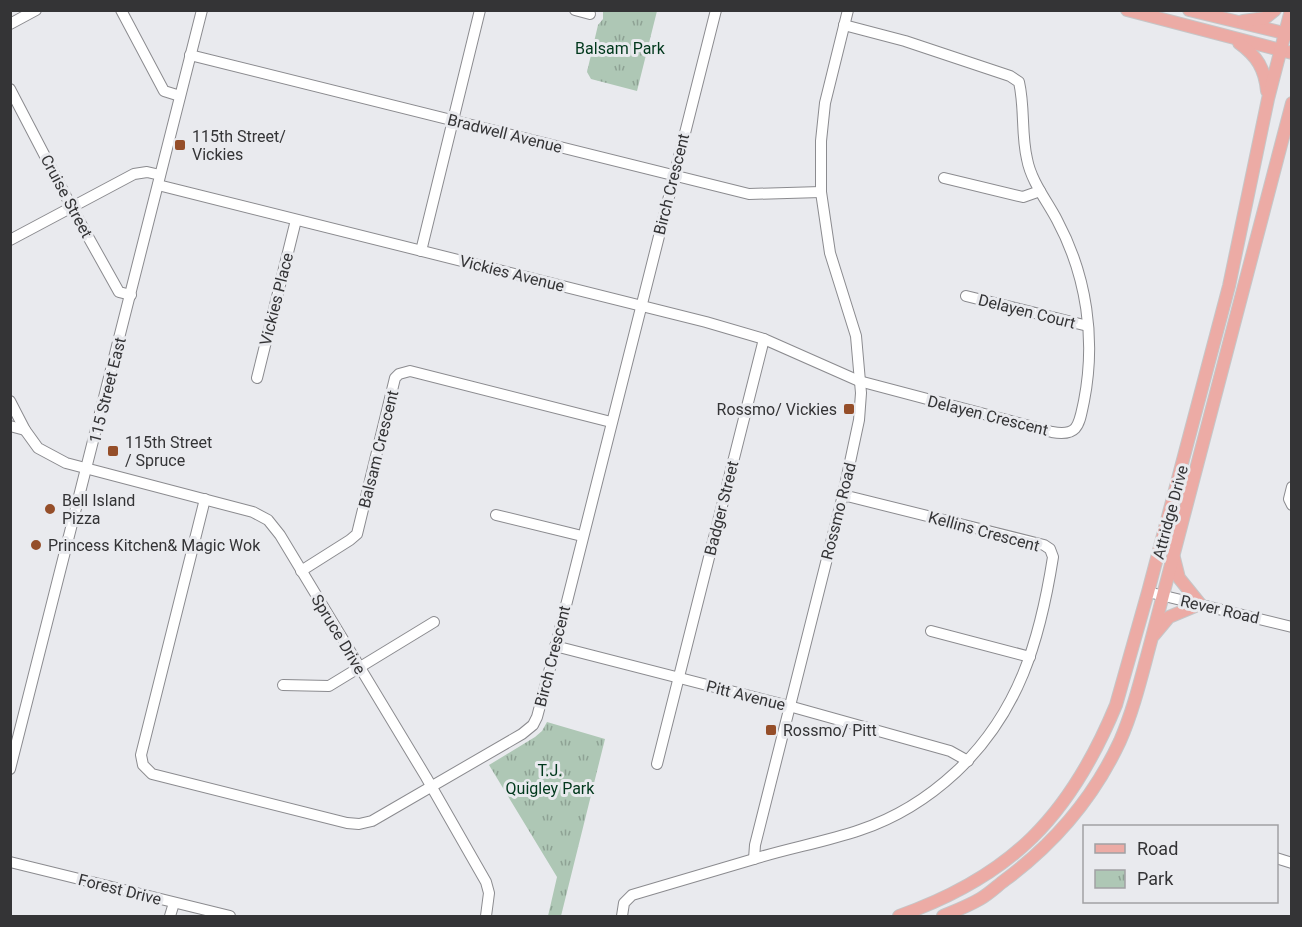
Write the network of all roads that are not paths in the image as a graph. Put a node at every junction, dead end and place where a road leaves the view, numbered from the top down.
1 (36, 10) edge
2 (121, 10) edge
3 (202, 10) edge
4 (480, 10) edge
5 (575, 10) edge
6 (716, 10) edge
7 (848, 10) edge
8 (1127, 10) edge
9 (1190, 10) edge
10 (1275, 10) edge
11 (1291, 10) edge
12 (590, 14) dead end
13 (1238, 22) junction
14 (10, 24) edge
15 (844, 25) junction
16 (1288, 34) edge
17 (1234, 39) junction
18 (1286, 52) edge
19 (190, 55) junction
20 (10, 88) edge
21 (180, 96) junction
22 (1268, 99) junction
23 (1292, 104) edge
24 (453, 120) junction
25 (1289, 121) edge
26 (673, 174) junction
27 (944, 178) dead end
28 (159, 180) junction
29 (1040, 191) junction
30 (821, 192) junction
31 (72, 208) junction
32 (296, 220) junction
33 (10, 240) edge
34 (421, 251) junction
35 (131, 295) junction
36 (966, 296) dead end
37 (640, 305) junction
38 (1088, 326) junction
39 (764, 339) junction
40 (256, 378) dead end
41 (859, 381) junction
42 (10, 401) edge
43 (611, 422) junction
44 (10, 426) edge
45 (25, 430) junction
46 (87, 468) junction
47 (1292, 487) edge
48 (843, 495) junction
49 (205, 499) junction
50 (1292, 505) edge
51 (496, 515) dead end
52 (582, 536) junction
53 (1173, 556) junction
54 (301, 571) junction
55 (1148, 592) junction
56 (1162, 596) junction
57 (1200, 604) junction
58 (434, 622) dead end
59 (1292, 627) edge
60 (931, 631) dead end
61 (1151, 641) junction
62 (555, 646) junction
63 (1030, 657) junction
64 (359, 667) junction
65 (678, 678) junction
66 (283, 685) dead end
67 (789, 706) junction
68 (968, 761) junction
69 (657, 764) dead end
70 (10, 769) edge
71 (432, 787) junction
72 (754, 859) junction
73 (10, 861) edge
74 (174, 903) junction
75 (170, 916) edge
76 (230, 916) edge
77 (486, 916) edge
78 (622, 916) edge
79 (899, 916) edge
80 (943, 916) edge

1 - 14 street
2 - 21 street
3 - 19 street, 115 Street East
4 - 24 street
5 - 12 street
6 - 26 street, Birch Crescent
7 - 15 street, Rossmo Road
8 - 17 main road
9 - 13 main road
10 - 13 main road
11 - 16 main road, Attridge Drive
13 - 16 main road
15 - 29 street, Delayen Crescent
15 - 30 street, Rossmo Road
16 - 18 main road, Attridge Drive
17 - 18 main road
17 - 22 main road
18 - 22 main road, Attridge Drive
19 - 21 street, 115 Street East
19 - 24 street, Bradwell Avenue
20 - 31 street, Cruise Street
21 - 28 street, 115 Street East
22 - 55 main road, Attridge Drive
23 - 25 main road, Attridge Drive
24 - 26 street, Bradwell Avenue
24 - 34 street
25 - 53 main road, Attridge Drive
26 - 30 street, Bradwell Avenue
26 - 37 street, Birch Crescent
27 - 29 street
28 - 31 street, Vickies Avenue
28 - 32 street, Vickies Avenue
28 - 35 street, 115 Street East
29 - 38 street, Delayen Crescent
30 - 41 street, Rossmo Road
31 - 33 street, Vickies Avenue
31 - 35 street, Cruise Street
32 - 34 street, Vickies Avenue
32 - 40 street, Vickies Place
34 - 37 street, Vickies Avenue
35 - 46 street, 115 Street East
36 - 38 street, Delayen Court
37 - 39 street, Vickies Avenue
37 - 43 street, Birch Crescent
38 - 41 street, Delayen Crescent
39 - 41 street, Vickies Avenue
39 - 65 street, Badger Street
41 - 48 street, Rossmo Road
42 - 45 street, Spruce Drive
43 - 52 street, Birch Crescent
43 - 54 street, Balsam Crescent
44 - 45 street
45 - 46 street, Spruce Drive
46 - 49 street, Spruce Drive
46 - 70 street, 115 Street East
47 - 50 street
48 - 63 street, Kellins Crescent
48 - 67 street, Rossmo Road
49 - 54 street, Spruce Drive
49 - 71 street, Birch Crescent
51 - 52 street
52 - 62 street, Birch Crescent
53 - 56 main road, Attridge Drive
53 - 57 main road
54 - 64 street, Spruce Drive
55 - 56 street, Rever Road
55 - 79 main road, Attridge Drive
56 - 57 street, Rever Road
56 - 61 main road, Attridge Drive
57 - 59 street, Rever Road
57 - 61 main road
58 - 64 street
60 - 63 street
61 - 80 main road, Attridge Drive
62 - 65 street, Pitt Avenue
62 - 71 street, Birch Crescent
63 - 68 street, Kellins Crescent
64 - 66 street
64 - 71 street, Spruce Drive
65 - 67 street, Pitt Avenue
65 - 69 street, Badger Street
67 - 68 street, Pitt Avenue
67 - 72 street, Rossmo Road
68 - 72 street, Kellins Crescent
71 - 77 street, Spruce Drive
72 - 78 street
73 - 74 street, Forest Drive
74 - 75 street
74 - 76 street, Forest Drive

